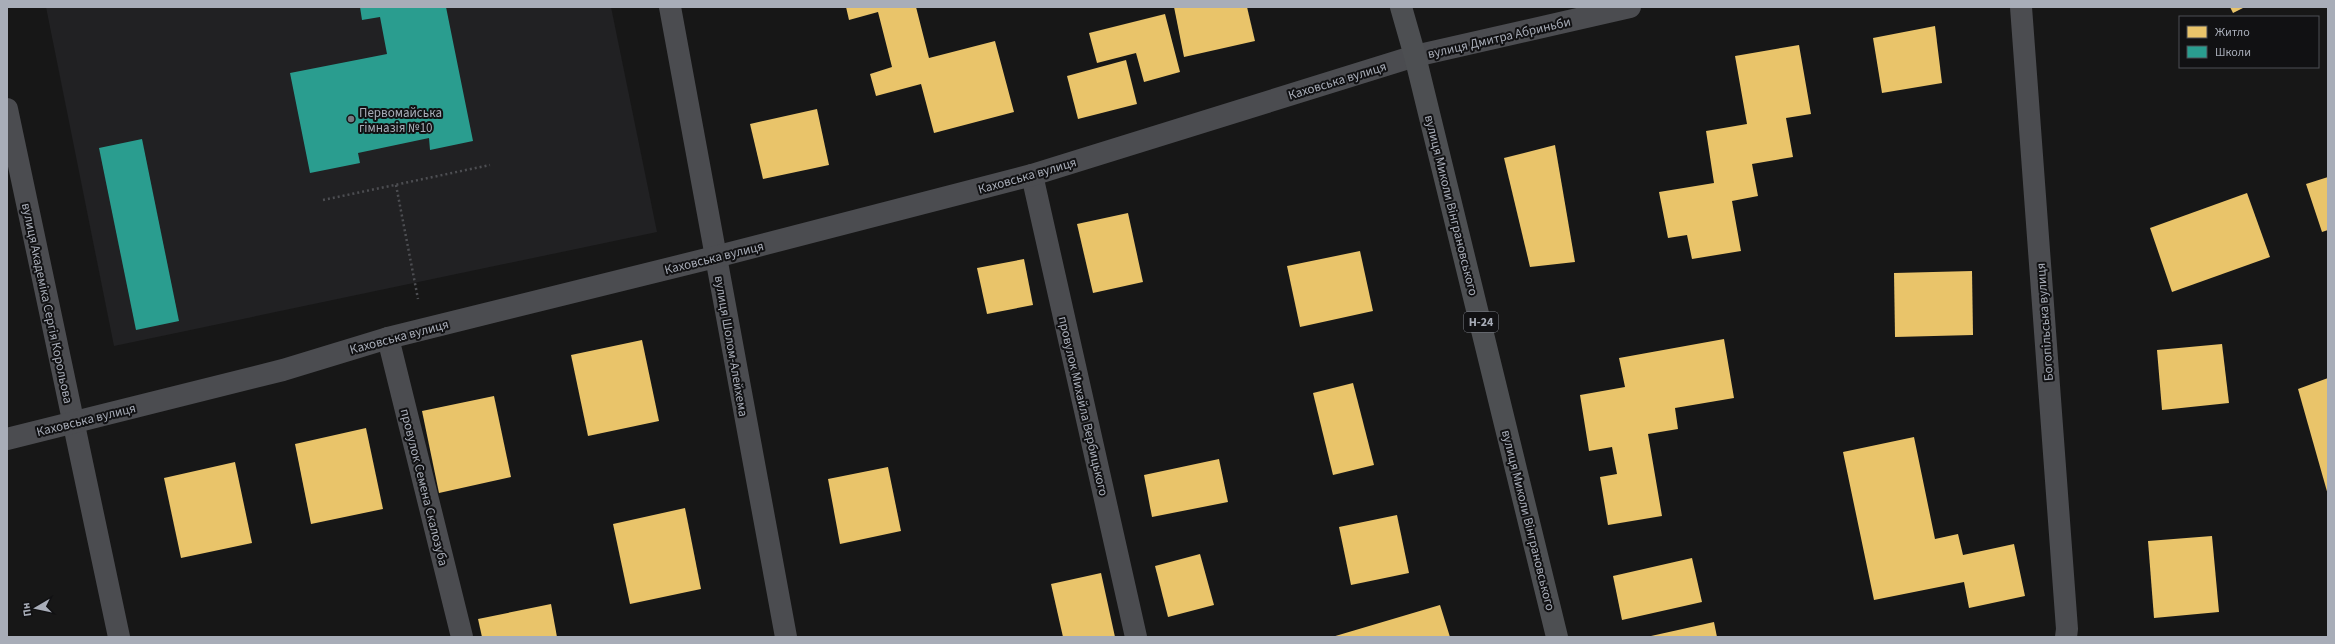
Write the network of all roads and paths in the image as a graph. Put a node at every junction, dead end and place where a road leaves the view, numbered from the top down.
1 (670, 7) edge
2 (1401, 7) edge
3 (1630, 7) edge
4 (2021, 7) edge
5 (1415, 56) junction
6 (7, 109) edge
7 (490, 165) dead end
8 (1032, 175) junction
9 (396, 185) junction
10 (323, 200) dead end
11 (715, 257) junction
12 (424, 329) junction
13 (388, 338) junction
14 (73, 422) junction
15 (7, 439) edge
16 (119, 637) edge
17 (462, 637) edge
18 (786, 637) edge
19 (1136, 637) edge
20 (1557, 637) edge
21 (2066, 637) edge

1 - 11 street, вулиця Шолом-Алейхема
2 - 5 main road, вулиця Миколи Вінграновського / Н-24
3 - 5 street, вулиця Дмитра Абриньби
4 - 21 street, Богопільська вулиця
5 - 8 street, Каховська вулиця
5 - 20 main road, вулиця Миколи Вінграновського / Н-24
6 - 14 street, вулиця Академіка Сергія Корольова
7 - 9 path
8 - 11 street, Каховська вулиця
8 - 19 street, провулок Михайла Вербицького
9 - 10 path
9 - 12 path
11 - 12 street, Каховська вулиця
11 - 18 street, вулиця Шолом-Алейхема
12 - 13 street, Каховська вулиця
13 - 14 street, Каховська вулиця
13 - 17 street, провулок Семена Скалозуба
14 - 15 street, Каховська вулиця
14 - 16 street, вулиця Академіка Сергія Корольова

